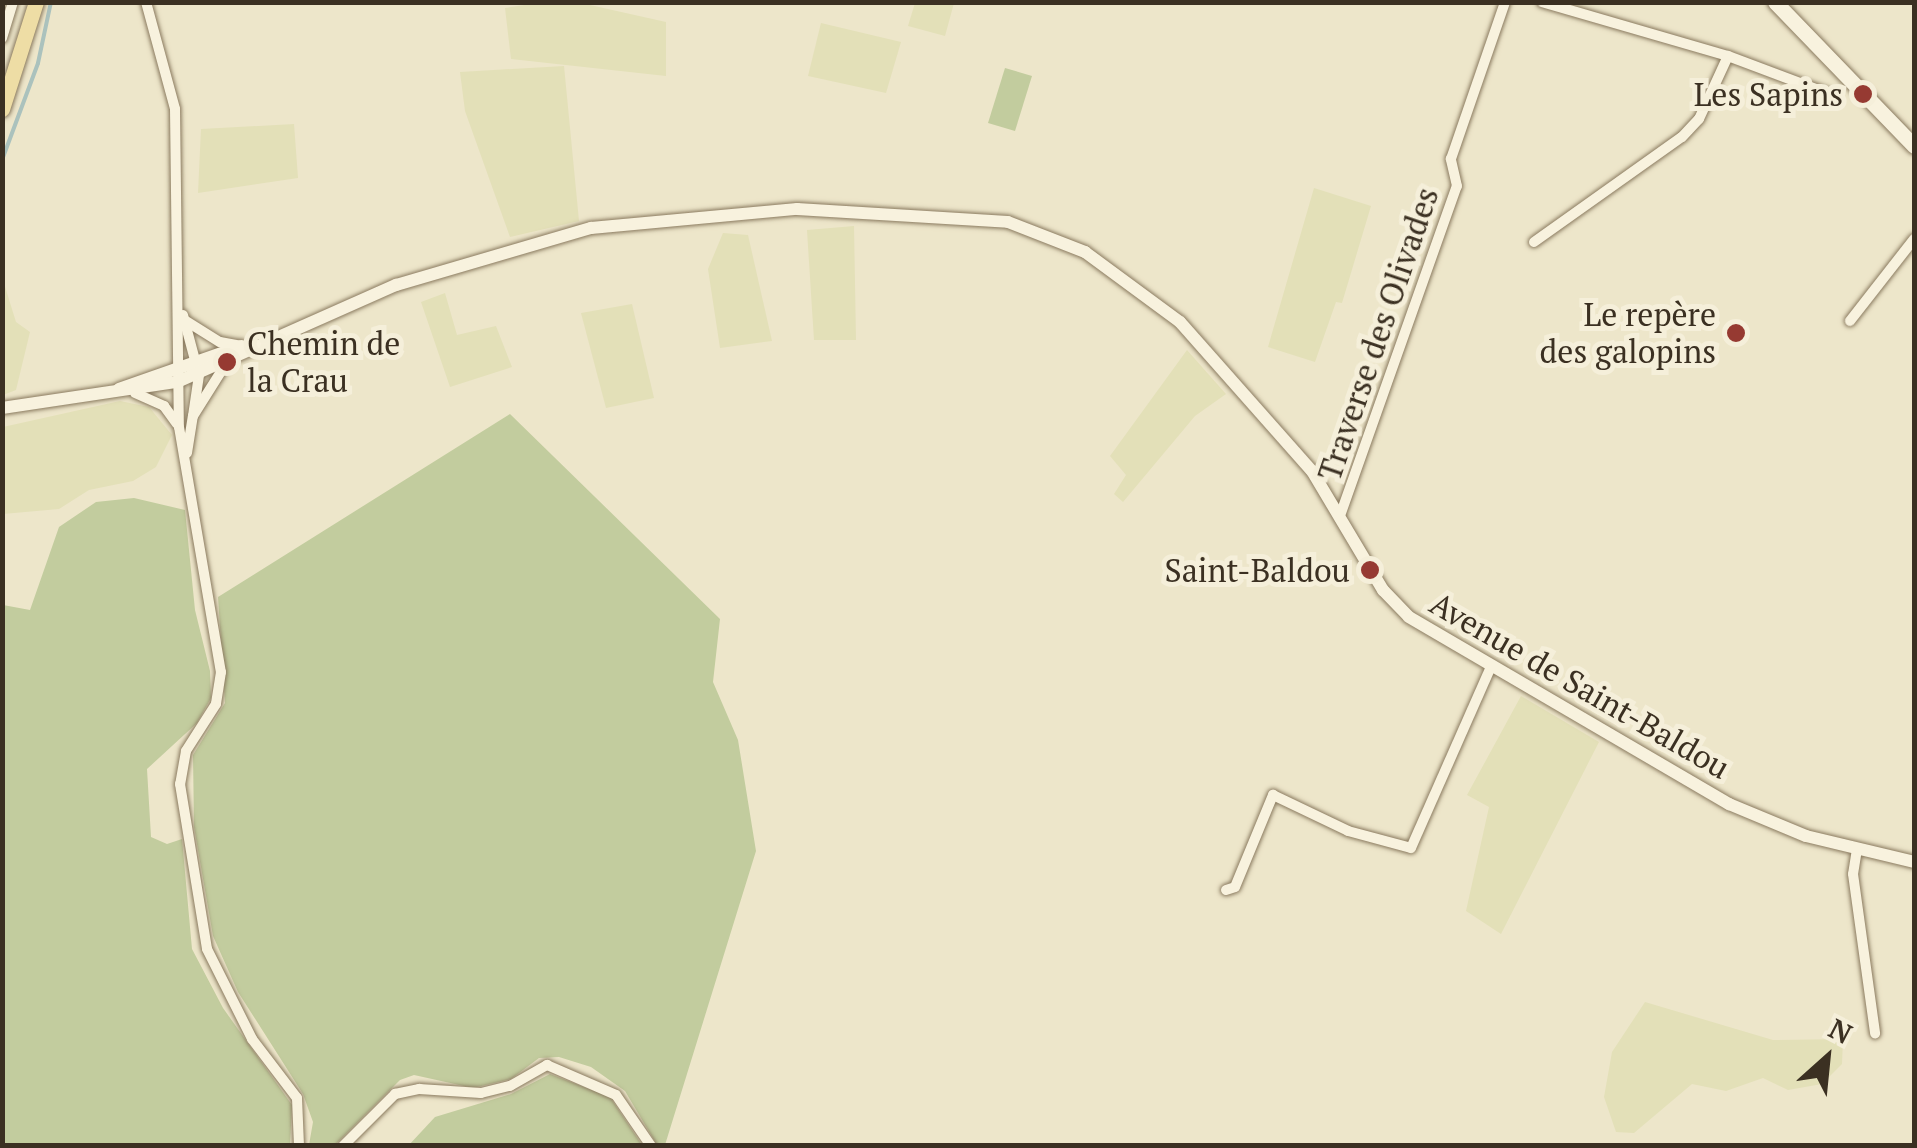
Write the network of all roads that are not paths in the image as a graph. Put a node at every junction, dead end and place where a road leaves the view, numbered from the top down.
1 (13, 2) edge
2 (36, 2) edge
3 (146, 2) edge
4 (1505, 2) edge
5 (1542, 2) edge
6 (1775, 2) edge
7 (2, 38) edge
8 (1728, 56) junction
9 (1830, 94) dead end
10 (2, 109) edge
11 (1914, 146) edge
12 (1914, 240) edge
13 (1534, 242) dead end
14 (183, 315) junction
15 (1850, 321) dead end
16 (264, 342) junction
17 (243, 346) junction
18 (227, 362) junction
19 (198, 369) junction
20 (177, 376) junction
21 (134, 392) junction
22 (104, 394) junction
23 (2, 408) edge
24 (194, 416) junction
25 (178, 427) junction
26 (186, 459) junction
27 (1341, 513) junction
28 (1491, 667) junction
29 (1857, 849) junction
30 (1914, 862) edge
31 (1226, 890) dead end
32 (1875, 1033) dead end
33 (299, 1146) edge
34 (343, 1146) edge
35 (651, 1146) edge

1 - 7 street
2 - 10 main road
3 - 14 street
4 - 27 street, Traverse des Olivades
5 - 8 street
6 - 11 main road
8 - 9 street
8 - 13 street
12 - 15 street
14 - 17 street
14 - 19 street
14 - 20 street
16 - 17 street, Avenue de Saint-Baldou
16 - 18 street, Avenue de Saint-Baldou
16 - 27 street, Avenue de Saint-Baldou
17 - 19 street, Avenue de Saint-Baldou
18 - 19 street, Avenue de Saint-Baldou
18 - 24 street
19 - 20 street, Avenue de Saint-Baldou
19 - 24 street
20 - 21 street, Avenue de Saint-Baldou
20 - 22 street, Avenue de Saint-Baldou
20 - 25 street
21 - 22 street, Avenue de Saint-Baldou
21 - 25 street
22 - 23 street, Avenue de Saint-Baldou
24 - 26 street
25 - 26 street
26 - 33 street
27 - 28 street, Avenue de Saint-Baldou
28 - 29 street, Avenue de Saint-Baldou
28 - 31 street
29 - 30 street, Avenue de Saint-Baldou
29 - 32 street
34 - 35 street

